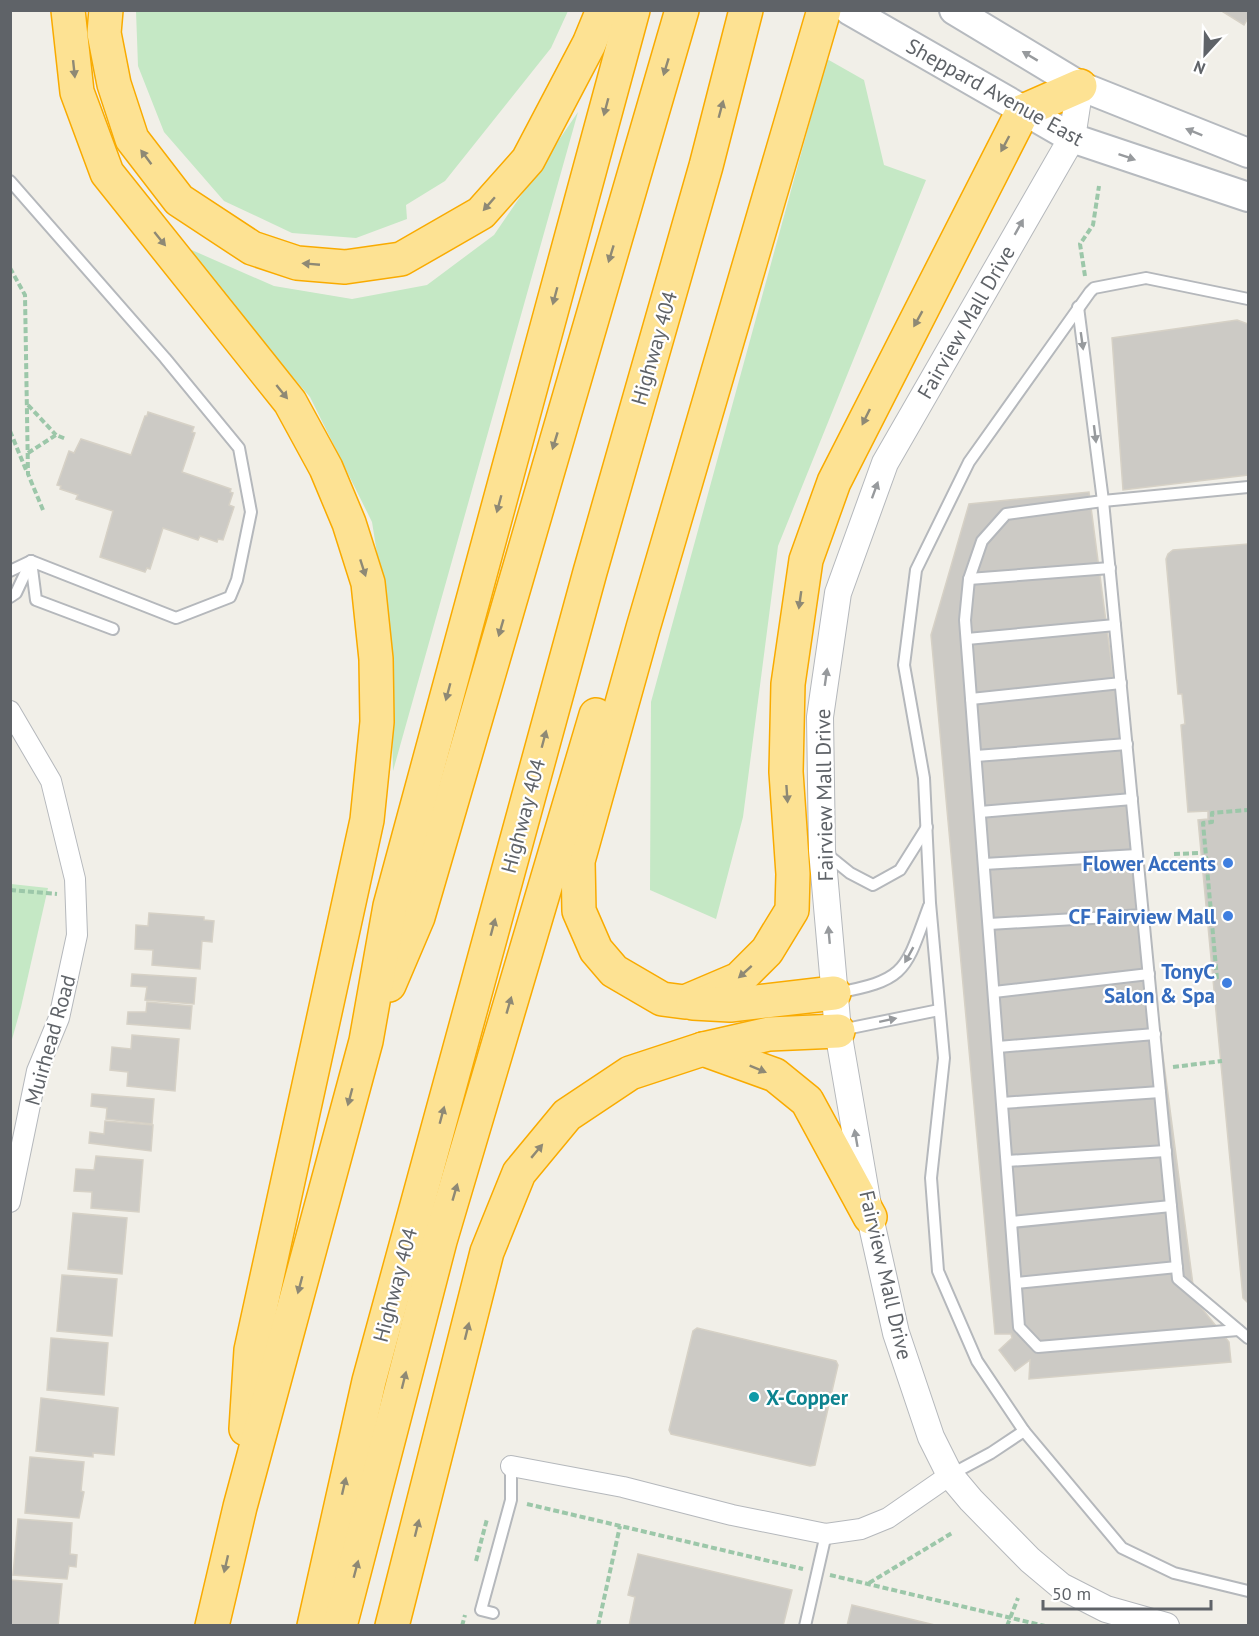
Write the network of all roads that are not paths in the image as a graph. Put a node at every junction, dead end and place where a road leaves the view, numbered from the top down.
1 (68, 10) edge
2 (106, 10) edge
3 (603, 10) edge
4 (633, 10) edge
5 (682, 10) edge
6 (746, 10) edge
7 (805, 10) edge
8 (824, 10) edge
9 (849, 10) edge
10 (954, 10) edge
11 (1080, 86) junction
12 (1023, 111) junction
13 (1072, 138) junction
14 (1248, 153) edge
15 (10, 181) edge
16 (1248, 197) edge
17 (1248, 299) edge
18 (1078, 307) junction
19 (1248, 488) edge
20 (1103, 501) junction
21 (31, 561) junction
22 (1110, 568) junction
23 (10, 571) edge
24 (969, 579) junction
25 (10, 597) edge
26 (1115, 625) junction
27 (113, 629) dead end
28 (967, 639) junction
29 (1120, 683) junction
30 (971, 699) junction
31 (10, 711) edge
32 (1127, 744) junction
33 (976, 756) junction
34 (1132, 799) junction
35 (980, 813) junction
36 (927, 827) junction
37 (822, 850) junction
38 (1137, 855) junction
39 (984, 864) junction
40 (930, 903) junction
41 (1143, 915) junction
42 (989, 924) junction
43 (1149, 974) junction
44 (994, 992) junction
45 (834, 993) junction
46 (684, 1002) junction
47 (939, 1010) junction
48 (838, 1031) junction
49 (1155, 1034) junction
50 (366, 1041) junction
51 (998, 1047) junction
52 (703, 1049) junction
53 (1160, 1092) junction
54 (1002, 1103) junction
55 (1166, 1151) junction
56 (1007, 1161) junction
57 (10, 1202) edge
58 (1171, 1206) junction
59 (870, 1216) junction
60 (1012, 1222) junction
61 (1177, 1267) junction
62 (1016, 1282) junction
63 (1239, 1330) junction
64 (1248, 1338) edge
65 (1024, 1431) junction
66 (511, 1466) joint
67 (950, 1475) junction
68 (240, 1507) junction
69 (825, 1534) junction
70 (1248, 1591) edge
71 (494, 1613) dead end
72 (212, 1626) edge
73 (314, 1626) edge
74 (340, 1626) edge
75 (392, 1626) edge
76 (805, 1626) edge
77 (1166, 1626) edge

1 -> 68 highway
3 -> 2 highway
4 -> 50 highway
5 -> 50 highway
73 -> 6 highway, Highway 404
74 -> 7 highway
8 - 46 highway
9 - 12 main road, Sheppard Avenue East
11 -> 10 main road
11 - 12 highway
11 - 13 street, Fairview Mall Drive
14 -> 11 main road
12 - 13 main road, Sheppard Avenue East
12 -> 46 highway
13 -> 16 main road, Sheppard Avenue East
37 -> 13 street, Fairview Mall Drive
15 - 21 lane
17 - 18 lane
18 -> 20 lane
18 - 36 lane
19 - 20 lane
20 - 22 lane
20 - 24 lane
21 - 23 lane
21 - 25 lane
21 - 27 lane
22 - 24 lane
22 - 26 lane
24 - 28 lane
26 - 28 lane
26 - 29 lane
28 - 30 lane
29 - 30 lane
29 - 32 lane
30 - 33 lane
31 - 57 street, Muirhead Road
32 - 33 lane
32 - 34 lane
33 - 35 lane
34 - 35 lane
34 - 38 lane
35 - 39 lane
36 - 37 lane
36 - 40 lane
45 -> 37 street, Fairview Mall Drive
38 - 39 lane
38 - 41 lane
39 - 42 lane
40 -> 45 lane
40 - 47 lane
41 - 42 lane
41 - 43 lane
42 - 44 lane
43 - 44 lane
43 - 49 lane
44 - 51 lane
45 - 46 highway
45 - 48 street, Fairview Mall Drive
48 -> 47 lane
47 - 65 lane
48 - 52 highway
59 -> 48 street, Fairview Mall Drive
49 - 51 lane
49 - 53 lane
50 -> 68 highway
51 - 54 lane
52 -> 59 highway
75 -> 52 highway
53 - 54 lane
53 - 55 lane
54 - 56 lane
55 - 56 lane
55 - 58 lane
56 - 60 lane
58 - 60 lane
58 - 61 lane
59 - 67 street, Fairview Mall Drive
60 - 62 lane
61 - 62 lane
61 - 63 lane
62 - 63 lane
63 - 64 lane
65 - 67 lane
65 - 70 lane
66 - 69 street
66 - 71 lane
67 - 69 street
67 - 77 street, Fairview Mall Drive
68 -> 72 highway
69 - 76 lane

